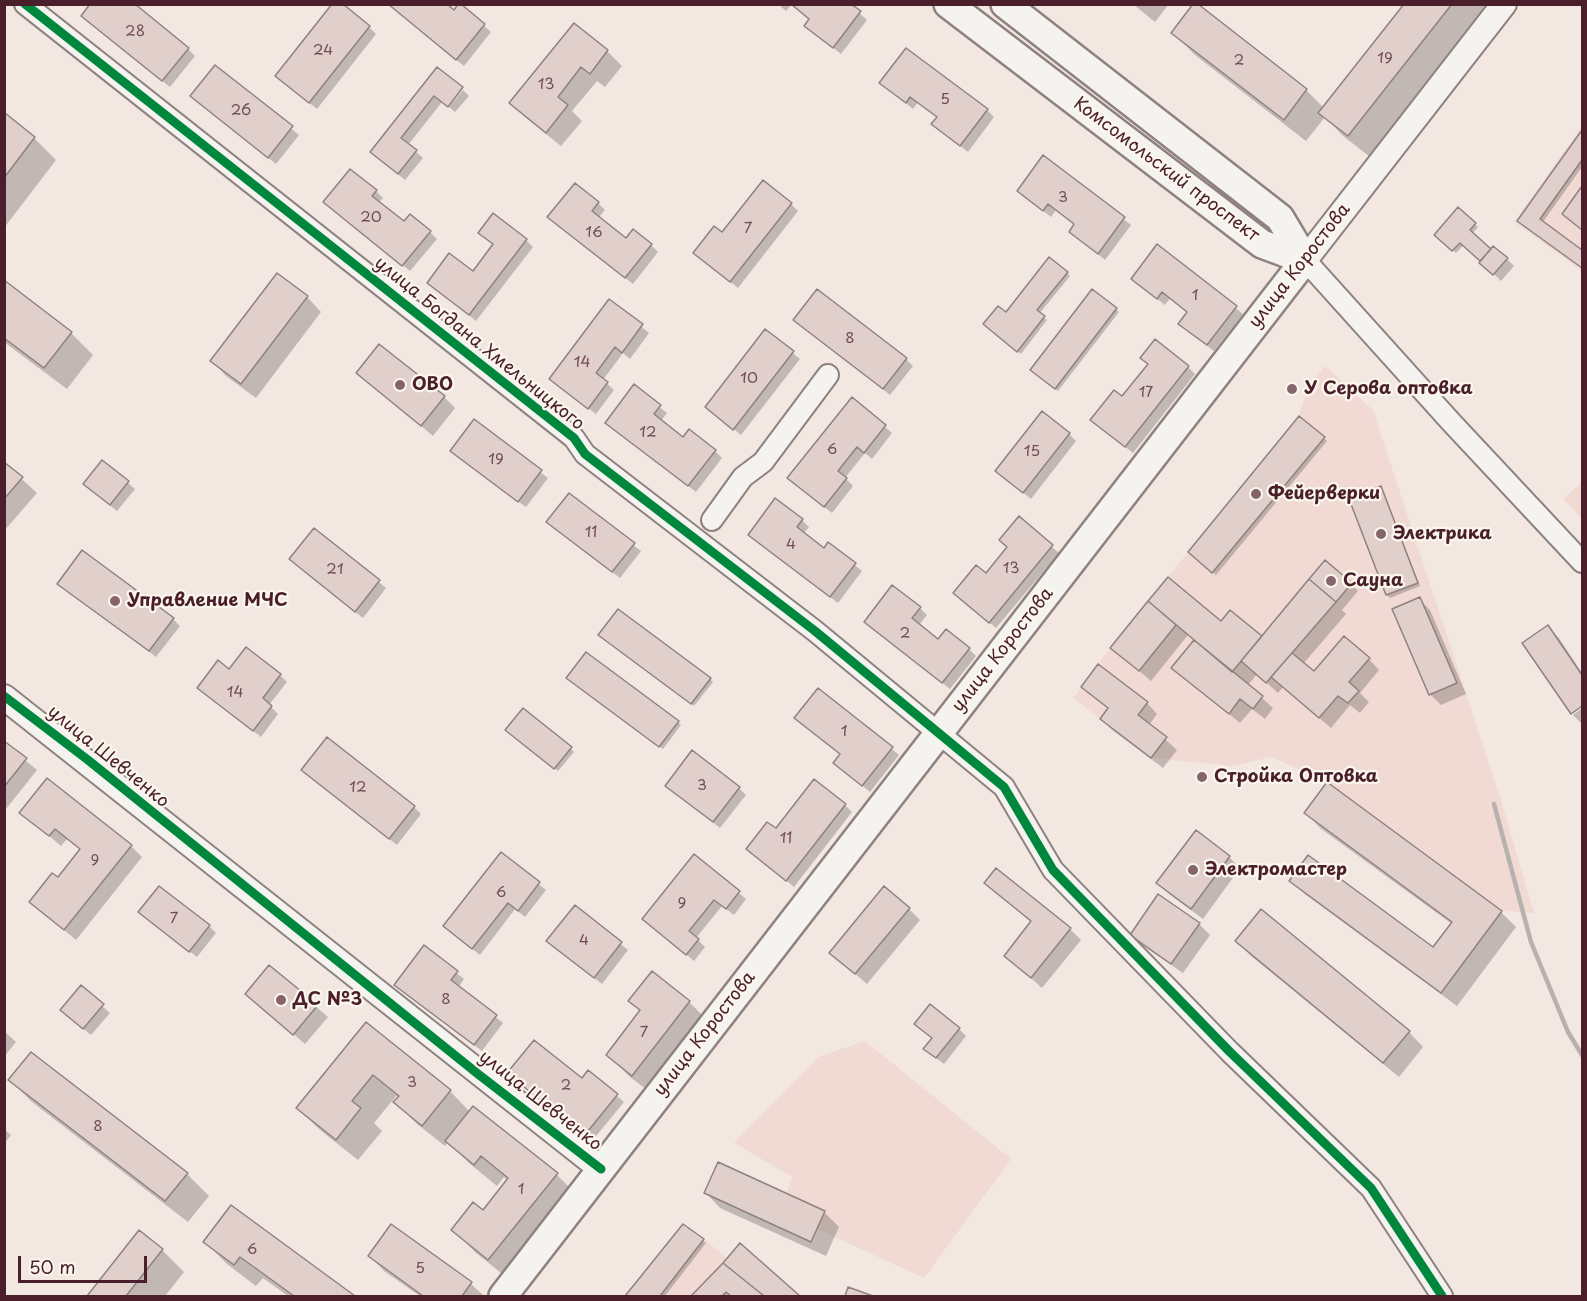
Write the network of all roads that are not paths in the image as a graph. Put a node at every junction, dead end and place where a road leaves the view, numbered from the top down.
1 (25, 4) edge
2 (948, 4) edge
3 (1005, 4) edge
4 (1504, 4) edge
5 (1305, 260) junction
6 (828, 375) dead end
7 (712, 520) dead end
8 (1582, 562) edge
9 (4, 696) edge
10 (938, 733) junction
11 (601, 1169) junction
12 (503, 1296) edge
13 (1442, 1296) edge

1 - 10 street, улица Богдана Хмельницкого
2 - 5 main road, Комсомольский проспект
3 - 5 main road, Комсомольский проспект
4 - 5 street, улица Коростова
5 - 8 street
5 - 10 main road, улица Коростова
6 - 7 street
9 - 11 street, улица Шевченко
10 - 11 main road, улица Коростова
10 - 13 street, улица Богдана Хмельницкого
11 - 12 main road, улица Коростова

